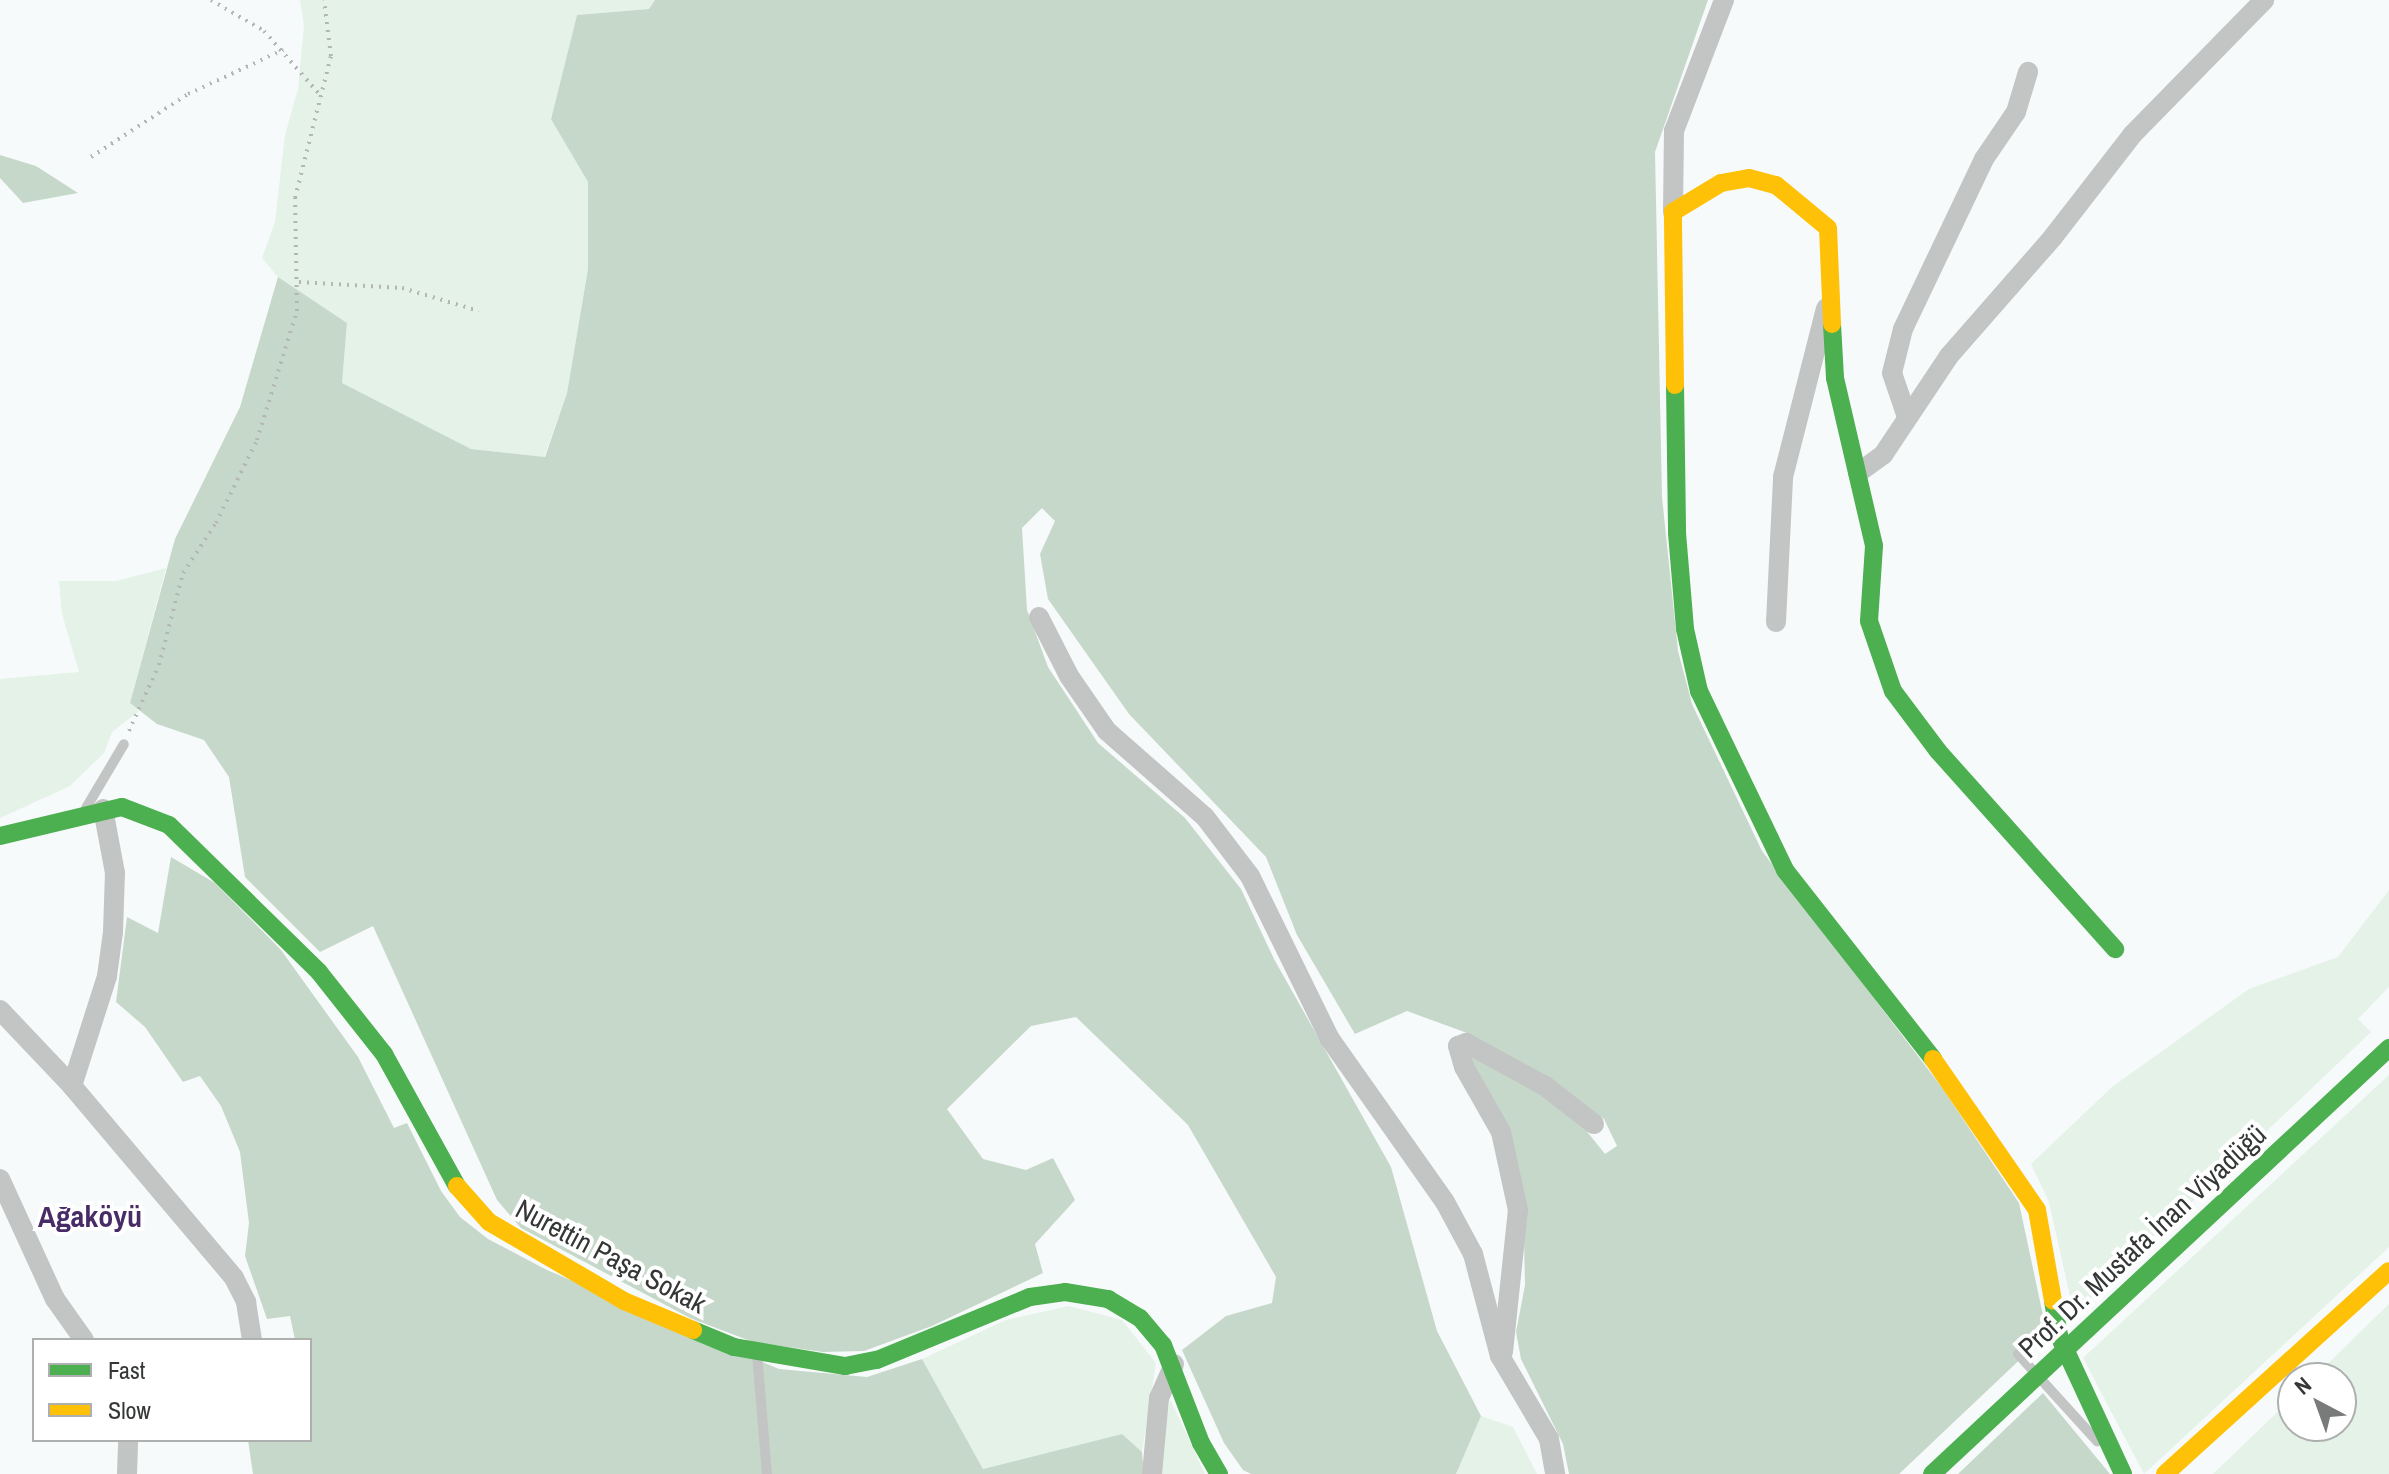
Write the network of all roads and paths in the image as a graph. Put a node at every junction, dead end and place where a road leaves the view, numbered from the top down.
1 (211, 0) edge
2 (324, 0) edge
3 (1724, 0) edge
4 (2264, 0) edge
5 (283, 50) junction
6 (2028, 72) dead end
7 (322, 97) junction
8 (91, 157) dead end
9 (1673, 212) junction
10 (299, 282) junction
11 (1832, 289) junction
12 (479, 311) dead end
13 (1907, 417) junction
14 (1858, 473) junction
15 (1039, 617) dead end
16 (1776, 622) dead end
17 (124, 744) joint
18 (94, 810) junction
19 (0, 836) edge
20 (2115, 949) dead end
21 (0, 1010) edge
22 (2389, 1048) edge
23 (72, 1086) junction
24 (1594, 1124) dead end
25 (0, 1179) edge
26 (2389, 1271) edge
27 (83, 1338) edge
28 (252, 1338) edge
29 (757, 1352) junction
30 (2018, 1354) dead end
31 (1502, 1360) junction
32 (1174, 1364) junction
33 (128, 1442) edge
34 (2121, 1470) edge
35 (127, 1474) edge
36 (767, 1474) edge
37 (1152, 1474) edge
38 (1219, 1474) edge
39 (1555, 1474) edge
40 (1932, 1474) edge
41 (2165, 1474) edge

1 - 5 path
2 - 7 path
3 - 9 street
4 - 13 street
5 - 7 path
5 - 8 path
6 - 13 street
7 - 10 path
9 - 11 main road
9 - 34 main road
10 - 12 path
10 - 17 path
11 - 14 main road
11 - 16 street
13 - 14 street
14 - 20 main road
15 - 31 street
17 - 18 lane
18 - 19 main road, Nurettin Paşa Sokak
18 - 23 street
18 - 29 main road, Nurettin Paşa Sokak
21 - 23 street
22 - 40 main road, Prof. Dr. Mustafa İnan Viyadüğü, bridge
23 - 28 street
24 - 31 street
25 - 27 street
26 - 41 main road
29 - 32 main road, Nurettin Paşa Sokak
29 - 36 lane
30 - 34 lane
31 - 39 street
32 - 37 street
32 - 38 main road, Nurettin Paşa Sokak
33 - 35 street

